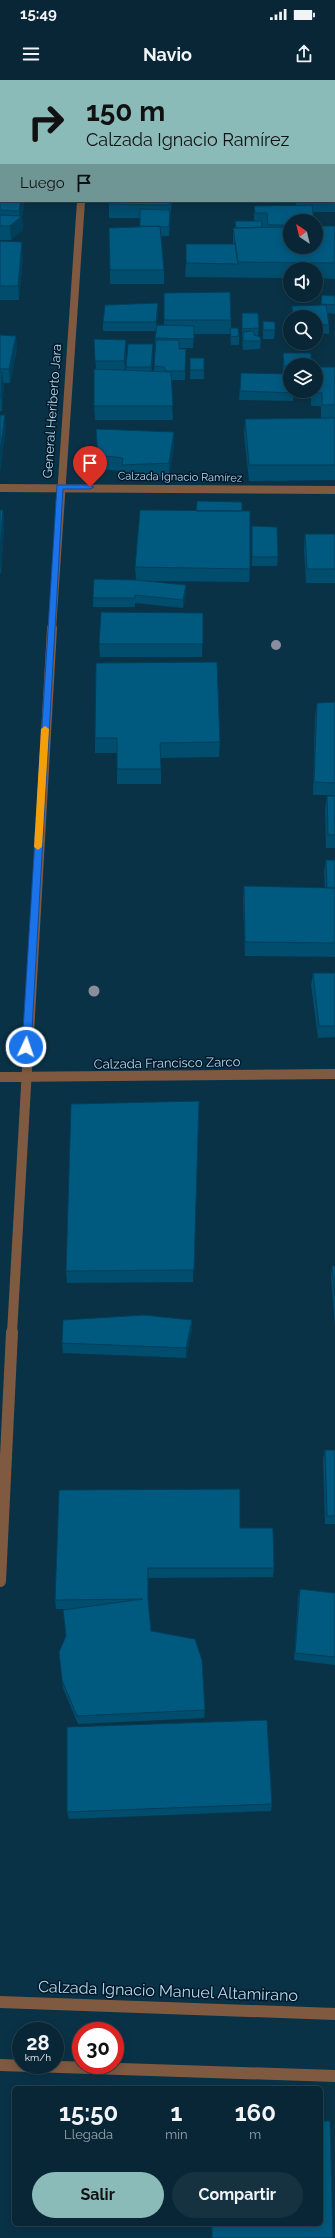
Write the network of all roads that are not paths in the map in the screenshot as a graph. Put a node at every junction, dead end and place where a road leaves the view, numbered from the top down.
1 (81, 202) edge
2 (60, 487) junction
3 (0, 488) edge
4 (335, 490) edge
5 (335, 1074) edge
6 (0, 1078) edge
7 (24, 1078) junction
8 (0, 1581) edge
9 (0, 2002) edge
10 (335, 2014) edge
11 (0, 2065) edge
12 (335, 2076) edge

1 - 2 street, General Heriberto Jara
2 - 3 street, Calzada Ignacio Ramírez
2 - 4 street, Calzada Ignacio Ramírez
2 - 7 street, General Heriberto Jara
5 - 7 street, Calzada Francisco Zarco
6 - 7 street, Calzada Francisco Zarco
7 - 8 street, General Heriberto Jara
9 - 10 street, Calzada Ignacio Manuel Altamirano
11 - 12 street

